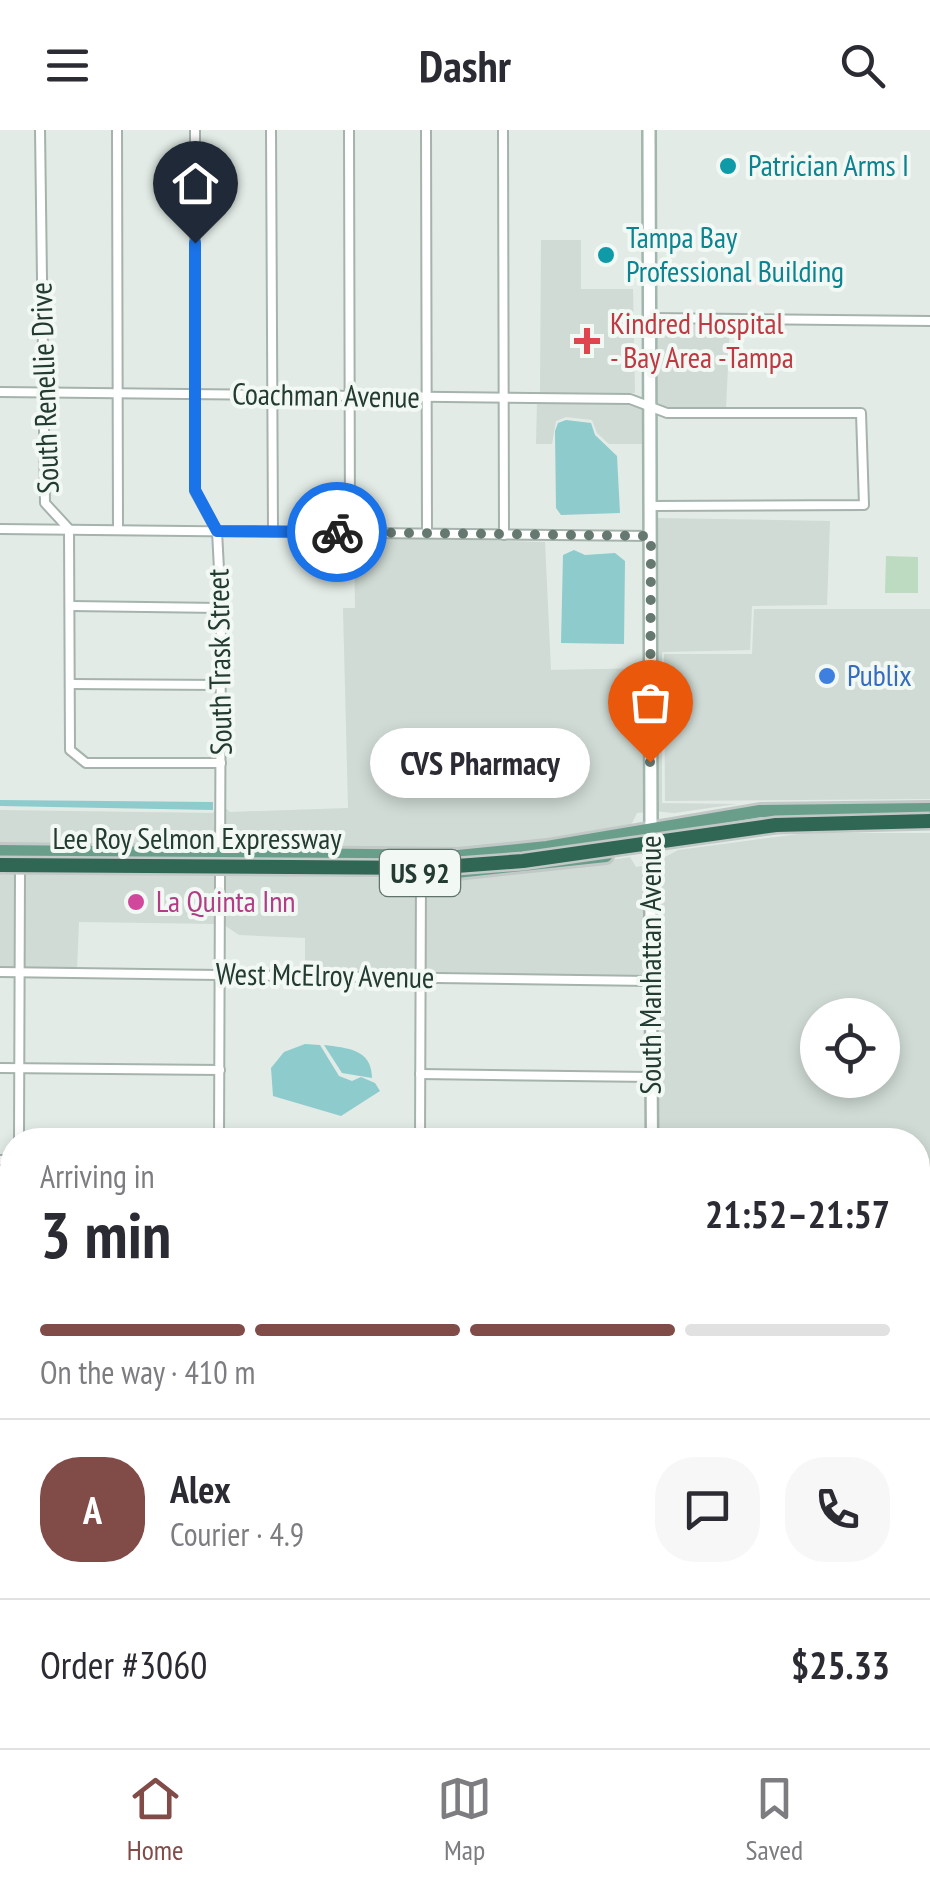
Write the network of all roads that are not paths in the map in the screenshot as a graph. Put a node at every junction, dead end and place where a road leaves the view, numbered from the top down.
1 (40, 130) edge
2 (117, 130) edge
3 (195, 130) edge
4 (272, 130) edge
5 (348, 130) edge
6 (426, 130) edge
7 (503, 130) edge
8 (649, 130) edge
9 (650, 318) junction
10 (930, 320) edge
11 (0, 392) edge
12 (41, 393) junction
13 (118, 394) junction
14 (195, 394) junction
15 (272, 395) junction
16 (349, 396) junction
17 (427, 397) junction
18 (504, 398) junction
19 (650, 407) junction
20 (651, 506) junction
21 (0, 528) edge
22 (69, 530) junction
23 (118, 530) junction
24 (217, 531) junction
25 (272, 532) junction
26 (350, 532) junction
27 (427, 534) junction
28 (504, 534) junction
29 (651, 536) junction
30 (71, 606) junction
31 (221, 608) junction
32 (71, 684) junction
33 (221, 685) junction
34 (221, 762) junction
35 (838, 808) junction
36 (930, 818) edge
37 (651, 830) junction
38 (650, 848) junction
39 (113, 853) junction
40 (220, 854) junction
41 (301, 855) junction
42 (458, 856) junction
43 (0, 861) edge
44 (20, 868) junction
45 (120, 870) junction
46 (220, 871) junction
47 (344, 872) junction
48 (468, 872) junction
49 (421, 873) junction
50 (0, 972) edge
51 (20, 972) junction
52 (220, 975) junction
53 (420, 977) junction
54 (650, 981) junction
55 (0, 1068) edge
56 (19, 1068) junction
57 (220, 1070) junction
58 (420, 1074) junction
59 (652, 1077) junction
60 (19, 1128) edge
61 (219, 1128) edge
62 (420, 1128) edge
63 (652, 1128) edge

1 - 12 street, South Renellie Drive
2 - 13 street
3 - 14 street, South Trask Street
4 - 15 street
5 - 16 street
6 - 17 street
7 - 18 street
8 - 9 main road, South Manhattan Avenue
9 - 10 street
9 - 19 main road, South Manhattan Avenue
11 - 12 street, Coachman Avenue
12 - 13 street, Coachman Avenue
12 - 22 street, South Renellie Drive
13 - 14 street, Coachman Avenue
13 - 23 street
14 - 15 street, Coachman Avenue
14 - 24 street, South Trask Street
15 - 16 street, Coachman Avenue
15 - 25 street
16 - 17 street, Coachman Avenue
16 - 26 street
17 - 18 street, Coachman Avenue
17 - 27 street
18 - 19 street, Coachman Avenue
18 - 28 street
19 - 20 main road, South Manhattan Avenue
19 - 20 street, Coachman Avenue
20 - 29 main road, South Manhattan Avenue
21 - 22 street
22 - 23 street
22 - 30 street, South Renellie Drive
23 - 24 street
24 - 25 street
24 - 31 street, South Trask Street
25 - 26 street
26 - 27 street
27 - 28 street
28 - 29 street
29 - 37 main road, South Manhattan Avenue
30 - 31 street
30 - 32 street, South Renellie Drive
31 - 33 street, South Trask Street
32 - 33 street
32 - 34 street, South Renellie Drive
33 - 34 street, South Trask Street
34 - 40 street, South Trask Street
35 - 36 main road, US 92
35 - 37 main road, US 92
35 - 38 main road
36 - 38 main road, US 92
36 - 43 highway, Lee Roy Selmon Expressway, bridge
37 - 38 main road, South Manhattan Avenue
37 - 42 main road, US 92
37 - 48 main road
38 - 48 main road, US 92
38 - 54 street, South Manhattan Avenue
39 - 40 main road, US 92
39 - 43 main road, US 92
39 - 44 main road
40 - 41 main road, US 92
40 - 45 main road
40 - 46 street, South Trask Street
41 - 42 main road, US 92
41 - 46 main road
42 - 47 main road
43 - 44 main road, US 92
44 - 45 main road, US 92
44 - 51 street
45 - 46 main road, US 92
46 - 47 main road, US 92
46 - 52 street, South Trask Street
47 - 49 main road, US 92
48 - 49 main road, US 92
49 - 53 street
50 - 51 street, West McElroy Avenue
51 - 52 street, West McElroy Avenue
51 - 56 street
52 - 53 street, West McElroy Avenue
52 - 57 street, South Trask Street
53 - 54 street, West McElroy Avenue
53 - 58 street
54 - 59 street, South Manhattan Avenue
55 - 56 street
56 - 57 street
56 - 60 street
57 - 61 street, South Trask Street
58 - 59 street
58 - 62 street
59 - 63 street, South Manhattan Avenue

